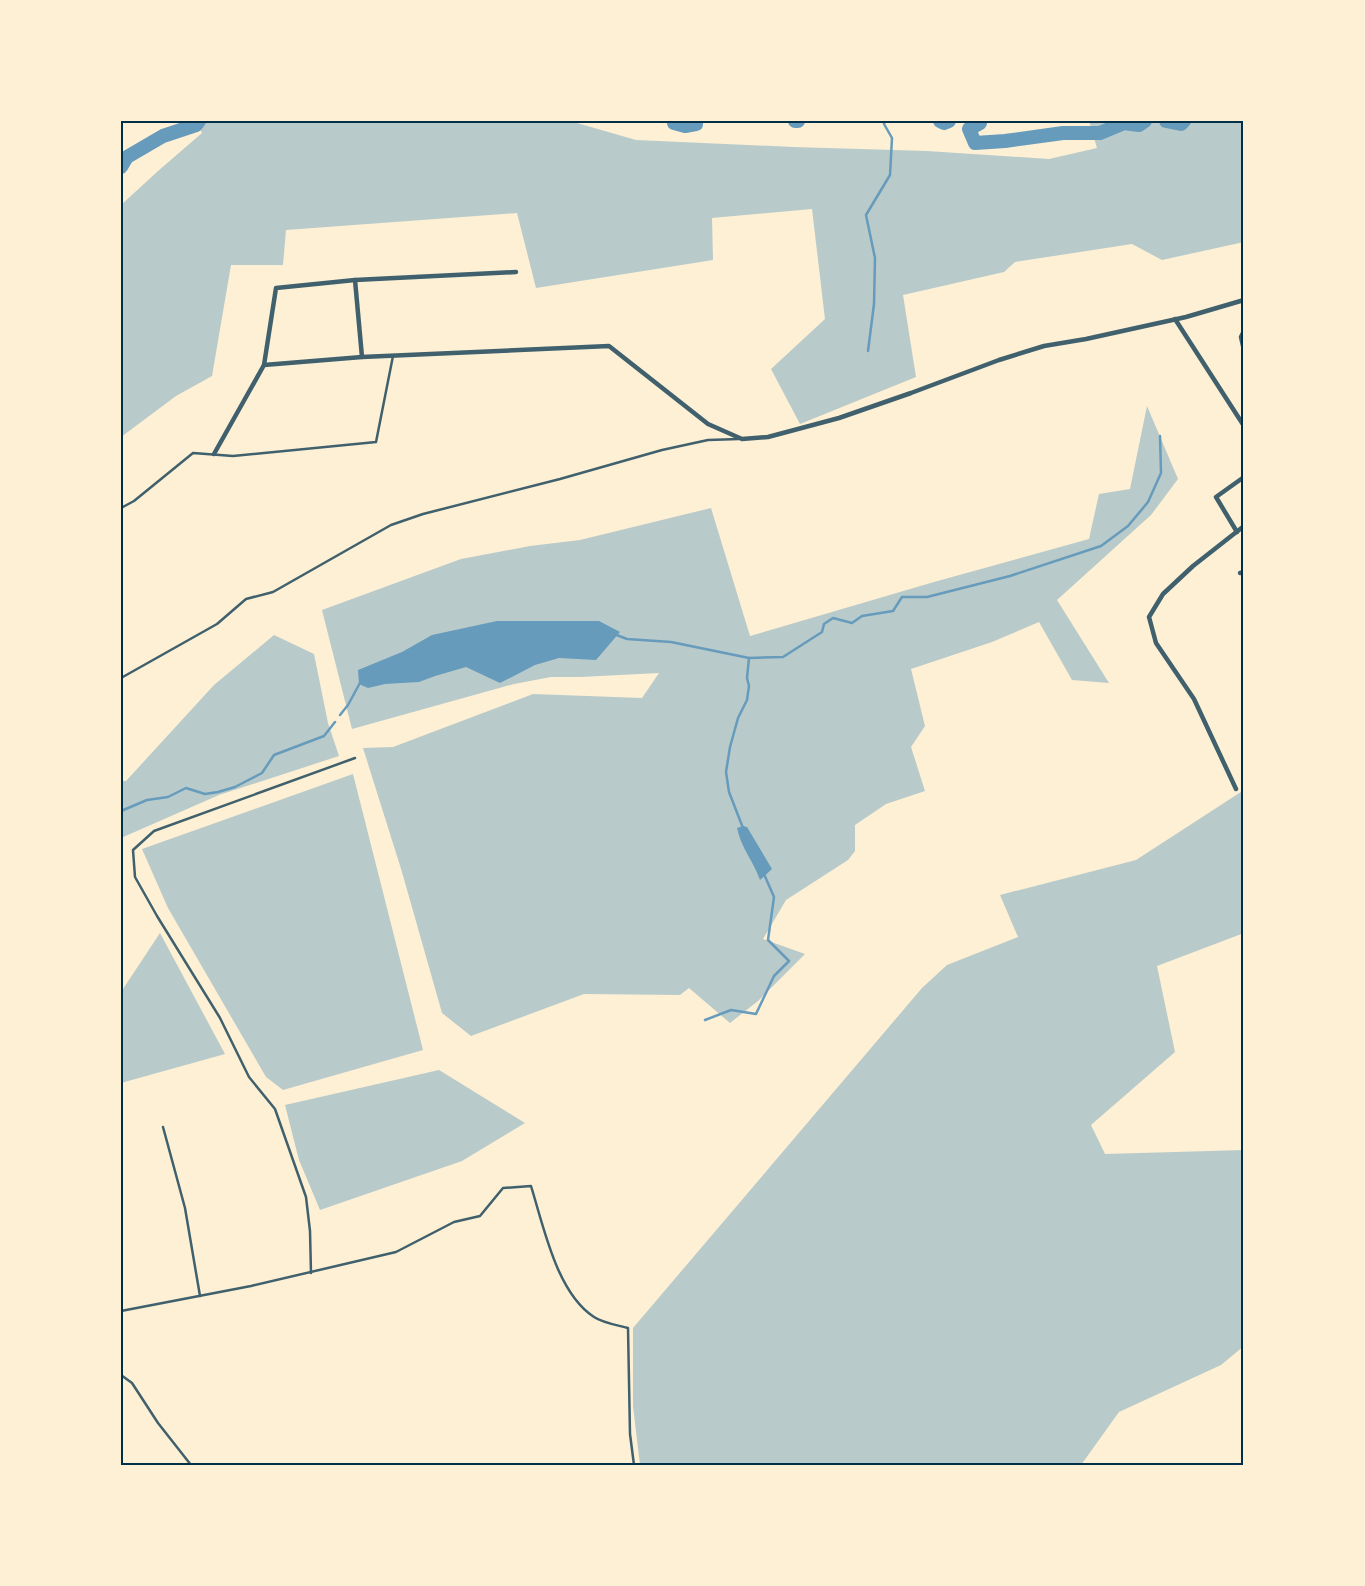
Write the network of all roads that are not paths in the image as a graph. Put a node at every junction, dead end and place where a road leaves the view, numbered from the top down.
1 (516, 272) dead end
2 (355, 280) junction
3 (1244, 300) edge
4 (1176, 319) junction
5 (1244, 331) edge
6 (1244, 350) edge
7 (393, 356) junction
8 (362, 357) junction
9 (264, 365) junction
10 (1244, 426) edge
11 (742, 439) junction
12 (214, 454) junction
13 (1244, 477) edge
14 (121, 508) edge
15 (1244, 526) edge
16 (1237, 532) junction
17 (121, 678) edge
18 (355, 758) dead end
19 (1236, 789) dead end
20 (163, 1128) dead end
21 (311, 1273) junction
22 (200, 1296) junction
23 (121, 1311) edge
24 (121, 1375) edge
25 (191, 1465) edge
26 (634, 1465) edge

1 - 2 street
2 - 8 street
2 - 9 street
3 - 4 street
4 - 10 street
4 - 11 street
5 - 6 street
7 - 8 street
7 - 11 street
7 - 12 lane
8 - 9 street
9 - 12 street
11 - 17 lane
12 - 14 lane
13 - 16 street
15 - 16 street
16 - 19 street
18 - 21 lane
20 - 22 lane
21 - 22 lane
21 - 26 lane
22 - 23 lane
24 - 25 lane

